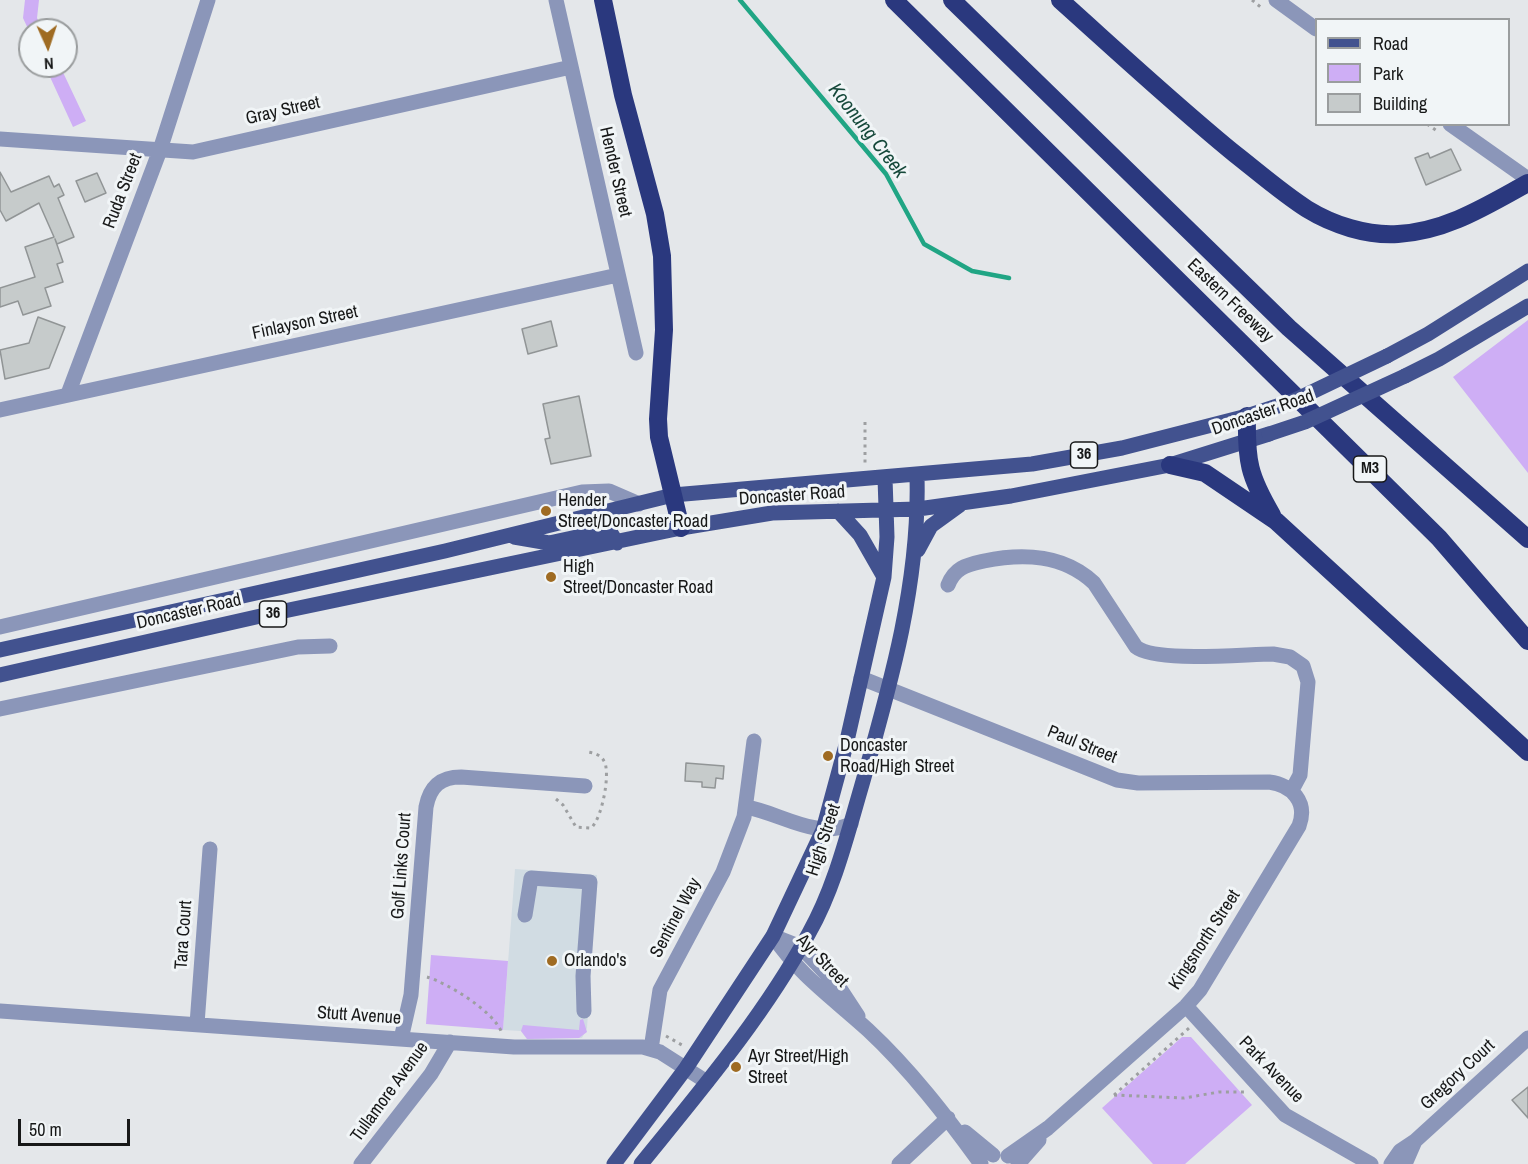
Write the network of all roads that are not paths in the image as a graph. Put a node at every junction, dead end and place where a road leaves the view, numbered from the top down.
1 (208, 0) edge
2 (556, 0) edge
3 (603, 0) edge
4 (894, 0) edge
5 (952, 0) edge
6 (1060, 0) edge
7 (1276, 0) edge
8 (1315, 28) edge
9 (571, 67) junction
10 (1453, 126) edge
11 (0, 139) edge
12 (160, 150) junction
13 (1528, 181) edge
14 (1528, 271) edge
15 (618, 275) junction
16 (1528, 306) edge
17 (636, 353) dead end
18 (68, 394) junction
19 (0, 410) edge
20 (1247, 416) junction
21 (1246, 442) junction
22 (1170, 465) junction
23 (917, 476) junction
24 (885, 478) junction
25 (673, 495) junction
26 (963, 503) junction
27 (639, 504) junction
28 (918, 508) junction
29 (885, 510) junction
30 (838, 511) junction
31 (1276, 521) junction
32 (681, 528) junction
33 (508, 536) junction
34 (1528, 538) edge
35 (617, 543) junction
36 (916, 553) junction
37 (884, 576) junction
38 (948, 585) dead end
39 (0, 627) edge
40 (1528, 641) edge
41 (330, 646) dead end
42 (0, 650) edge
43 (0, 675) edge
44 (861, 678) junction
45 (888, 687) junction
46 (0, 709) edge
47 (754, 741) dead end
48 (1528, 752) edge
49 (585, 786) dead end
50 (1294, 793) junction
51 (746, 807) junction
52 (851, 824) junction
53 (823, 830) junction
54 (210, 849) dead end
55 (525, 915) dead end
56 (773, 936) junction
57 (801, 946) junction
58 (791, 963) junction
59 (1186, 1006) junction
60 (0, 1011) edge
61 (584, 1011) dead end
62 (197, 1024) junction
63 (869, 1031) junction
64 (1528, 1038) edge
65 (409, 1039) junction
66 (450, 1042) junction
67 (651, 1049) junction
68 (686, 1068) junction
69 (707, 1082) junction
70 (948, 1118) junction
71 (1414, 1141) junction
72 (1000, 1161) edge
73 (361, 1164) edge
74 (614, 1164) edge
75 (641, 1164) edge
76 (899, 1164) edge
77 (1371, 1164) edge
78 (1391, 1164) edge
79 (1406, 1164) edge

1 - 12 street, Ruda Street
2 - 9 street, Hender Street
3 - 25 highway
4 - 40 highway, Eastern Freeway / M3
5 - 34 highway, Eastern Freeway
6 - 13 highway
7 - 8 street
9 - 12 street, Gray Street
9 - 15 street, Hender Street
10 - 13 street
11 - 12 street, Gray Street
12 - 18 street, Ruda Street
14 - 20 main road, Doncaster Road / 36, bridge
15 - 17 street, Hender Street
15 - 18 street, Finlayson Street
16 - 21 main road, Doncaster Road / 36, bridge
18 - 19 street, Finlayson Street
20 - 21 highway
20 - 23 main road, Doncaster Road / 36
21 - 22 main road, Doncaster Road / 36
21 - 31 highway
22 - 26 main road, Doncaster Road / 36
22 - 31 highway
23 - 24 main road, Doncaster Road / 36
23 - 28 main road, High Street
24 - 25 main road, Doncaster Road / 36
24 - 29 main road, High Street
25 - 27 main road, Doncaster Road / 36
25 - 32 highway
26 - 28 main road, Doncaster Road / 36
26 - 36 main road
27 - 33 main road, Doncaster Road / 36
27 - 39 street, Doncaster Road
28 - 29 main road, Doncaster Road / 36
28 - 36 main road, High Street
29 - 30 main road, Doncaster Road / 36
29 - 37 main road, High Street
30 - 32 main road, Doncaster Road / 36
30 - 37 main road
31 - 48 highway
32 - 35 main road, Doncaster Road / 36
33 - 35 main road
33 - 42 main road, Doncaster Road / 36
35 - 43 main road, Doncaster Road / 36
36 - 45 main road, High Street
37 - 44 main road, High Street
38 - 50 street
41 - 46 street
44 - 45 street, Paul Street
44 - 53 main road, High Street
45 - 50 street, Paul Street
45 - 52 main road, High Street
47 - 51 street, Sentinel Way
49 - 65 street, Golf Links Court
50 - 59 street, Kingsnorth Street
51 - 53 street
51 - 67 street, Sentinel Way
52 - 53 street
52 - 57 main road, High Street
53 - 56 main road, High Street
54 - 62 street, Tara Court
55 - 61 street
56 - 57 street, Ayr Street
56 - 58 street, Ayr Street
56 - 68 main road, High Street
57 - 58 main road, High Street
57 - 63 street, Ayr Street
58 - 63 street, Ayr Street
58 - 69 main road, High Street
59 - 72 street, Kingsnorth Street
59 - 77 street, Park Avenue
60 - 62 street, Stutt Avenue
62 - 65 street, Stutt Avenue
63 - 70 street, Ayr Street
64 - 71 street, Gregory Court
65 - 66 street, Stutt Avenue
66 - 67 street, Stutt Avenue
66 - 73 street, Tullamore Avenue
67 - 68 street, Stutt Avenue
68 - 69 street, Stutt Avenue
68 - 74 main road, High Street
69 - 75 main road, High Street
70 - 72 street, Ayr Street
70 - 76 street
71 - 78 street, Gregory Court
71 - 79 street, Gregory Court

